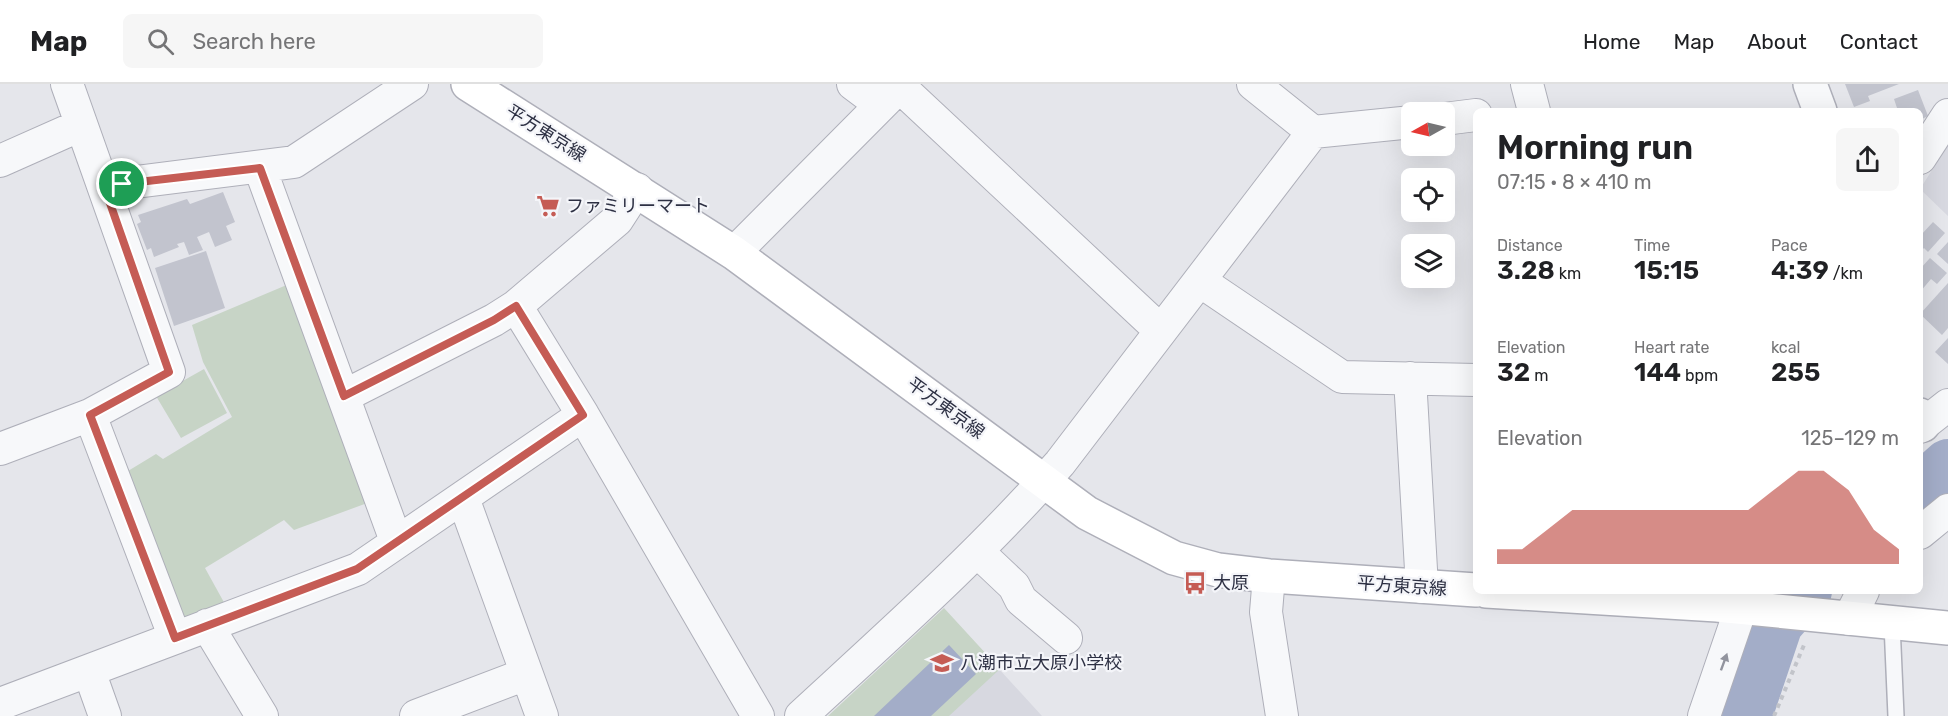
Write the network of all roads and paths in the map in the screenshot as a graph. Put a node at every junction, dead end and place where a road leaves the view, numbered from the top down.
1 (67, 84) edge
2 (412, 84) edge
3 (853, 84) edge
4 (1253, 84) edge
5 (1810, 84) edge
6 (471, 85) edge
7 (894, 92) edge
8 (1819, 108) edge
9 (1948, 115) edge
10 (1473, 116) edge
11 (1455, 118) edge
12 (1401, 123) edge
13 (81, 125) junction
14 (1313, 132) junction
15 (1923, 153) edge
16 (0, 161) edge
17 (260, 168) junction
18 (104, 186) junction
19 (637, 189) junction
20 (734, 253) junction
21 (1200, 281) junction
22 (516, 306) junction
23 (1161, 331) junction
24 (1410, 378) junction
25 (1473, 380) edge
26 (344, 396) junction
27 (1948, 405) edge
28 (90, 415) junction
29 (583, 415) junction
30 (1923, 421) edge
31 (0, 449) edge
32 (1045, 481) junction
33 (463, 498) junction
34 (1948, 510) edge
35 (1923, 531) edge
36 (396, 541) junction
37 (978, 552) junction
38 (1269, 576) junction
39 (1422, 587) junction
40 (1473, 590) edge
41 (1546, 594) edge
42 (1744, 604) edge
43 (1844, 609) edge
44 (1892, 624) junction
45 (207, 625) junction
46 (1948, 628) edge
47 (175, 638) junction
48 (1066, 639) dead end
49 (88, 671) junction
50 (526, 674) junction
51 (0, 704) edge
52 (105, 716) edge
53 (262, 716) edge
54 (416, 716) edge
55 (542, 716) edge
56 (758, 716) edge
57 (801, 716) edge
58 (1282, 716) edge
59 (1704, 716) edge
60 (1774, 716) edge
61 (1896, 716) edge

1 - 13 street
2 - 17 street
3 - 7 street
4 - 14 street
5 - 8 street
6 - 19 main road, 平方東京線
7 - 20 street
7 - 23 street
9 - 15 street
10 - 11 street
12 - 14 street
13 - 16 street
13 - 18 street
14 - 21 street
17 - 18 street
17 - 26 street
18 - 28 street
19 - 20 main road, 平方東京線
19 - 22 street
20 - 32 main road, 平方東京線
21 - 23 street
21 - 24 street
22 - 26 street
22 - 29 street
23 - 32 street
24 - 25 street
24 - 39 street
26 - 36 street
27 - 30 street
28 - 31 street
28 - 47 street
29 - 33 street
29 - 56 street
32 - 37 street
32 - 38 main road, 平方東京線
33 - 36 street
33 - 50 street
34 - 35 street
36 - 45 street
37 - 48 street
37 - 57 street
38 - 39 main road, 平方東京線
38 - 58 street
39 - 40 main road, 平方東京線
41 - 42 main road
42 - 43 main road
59 -> 42 street
43 - 44 main road
43 - 60 path
44 - 46 main road
44 - 61 lane
45 - 47 street
45 - 53 street
47 - 49 street
49 - 51 street
49 - 52 street
50 - 54 street
50 - 55 street

